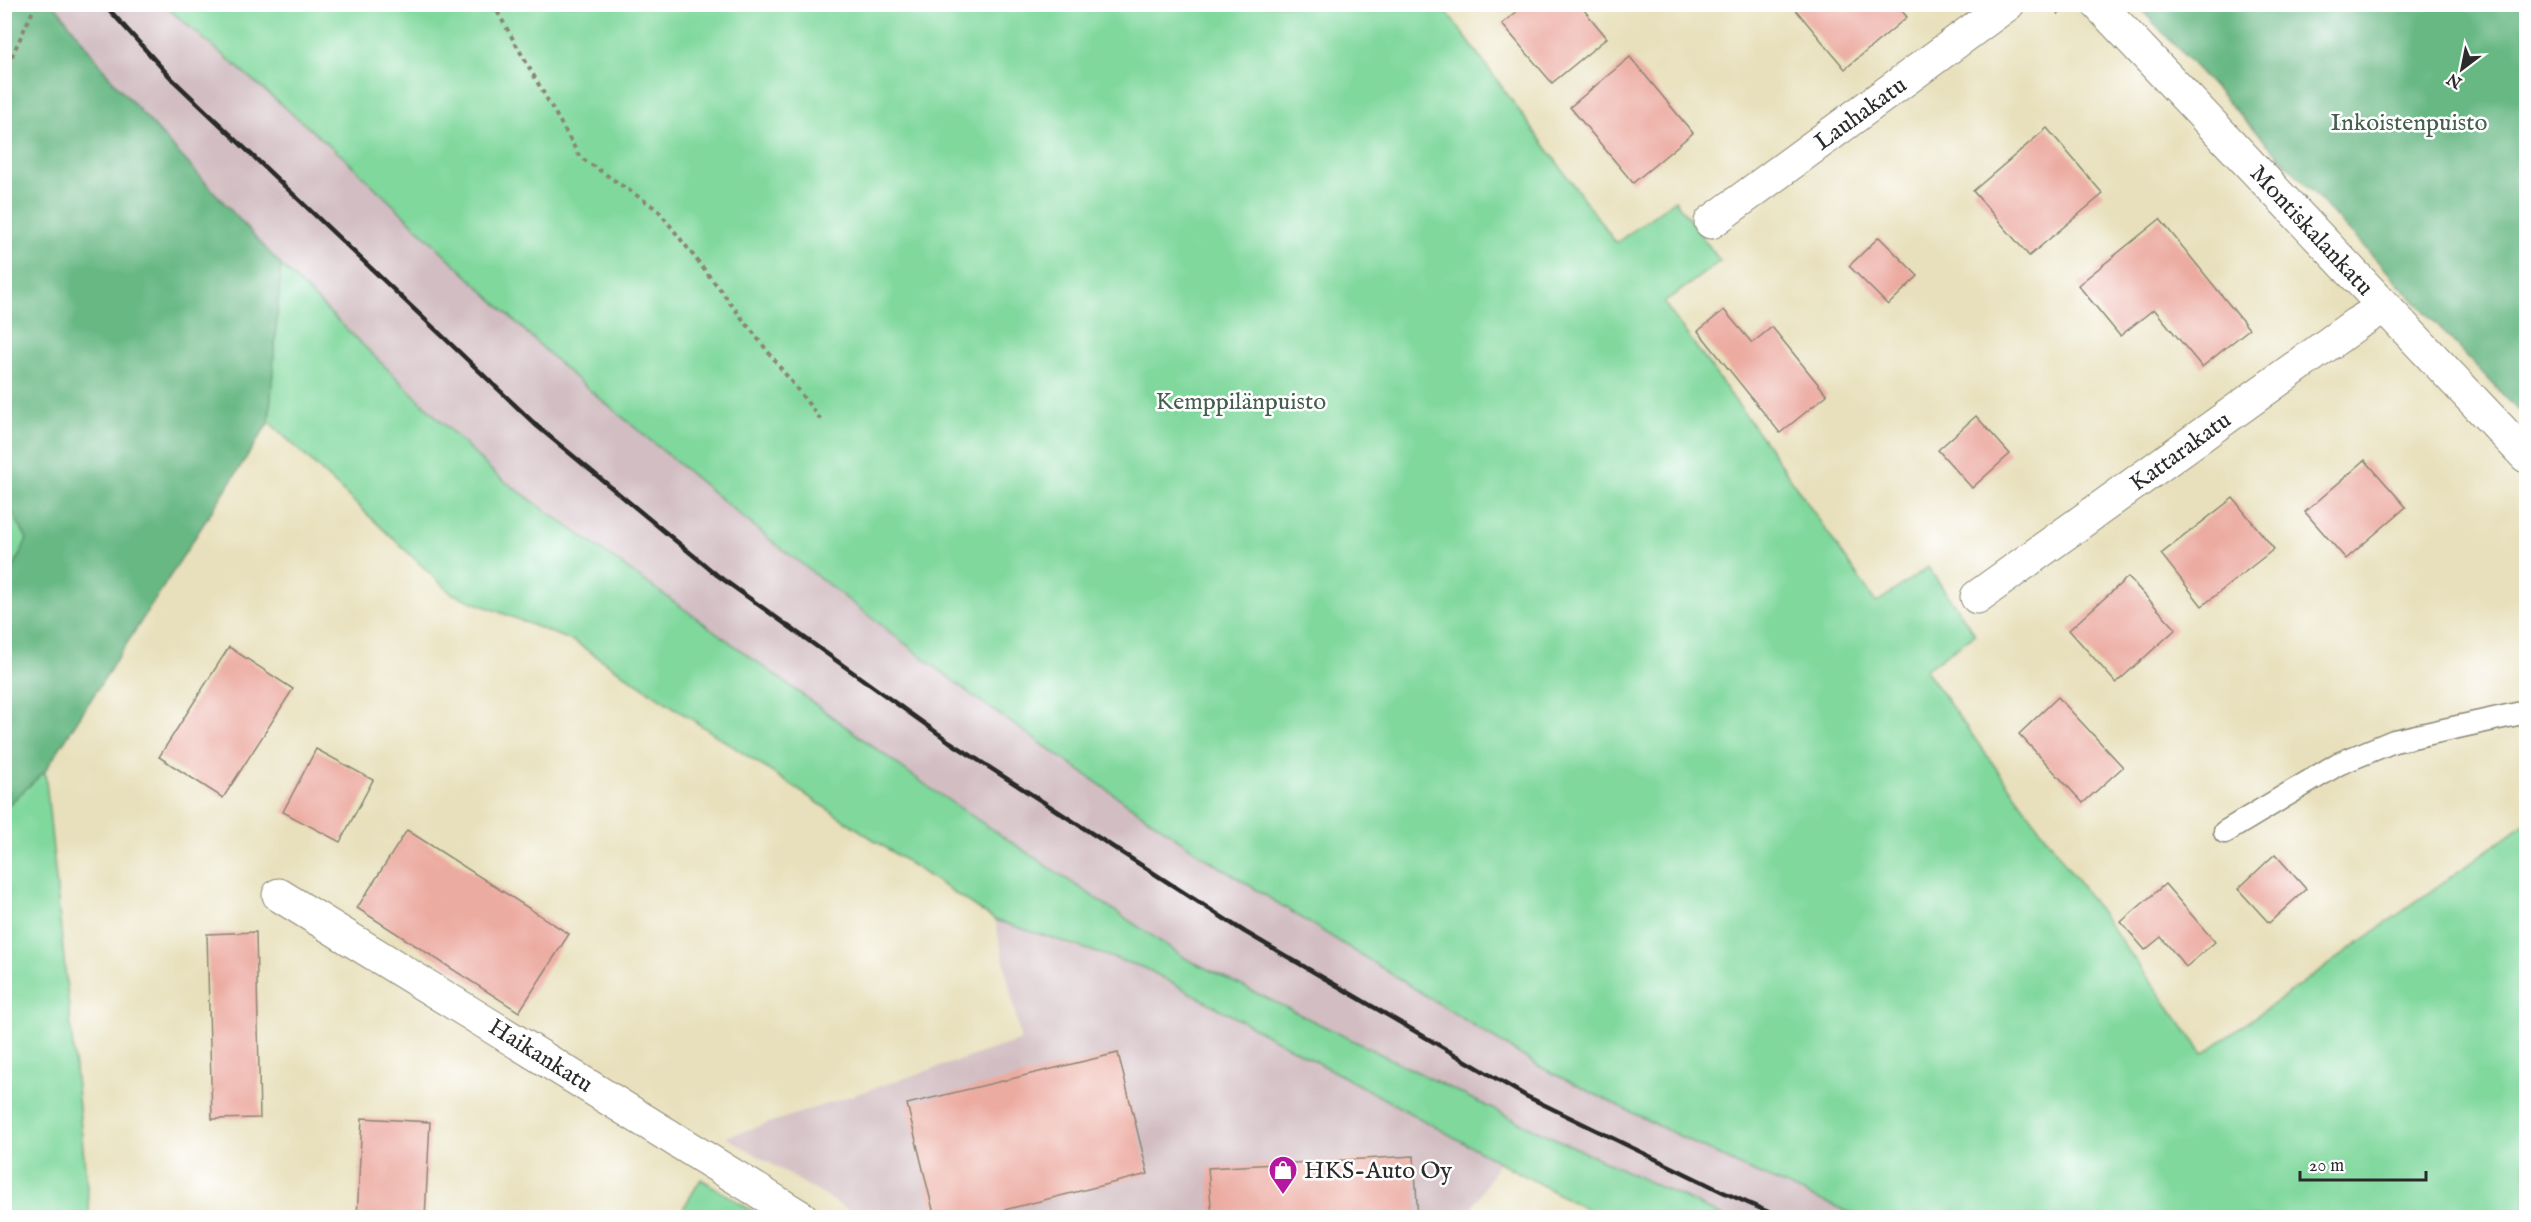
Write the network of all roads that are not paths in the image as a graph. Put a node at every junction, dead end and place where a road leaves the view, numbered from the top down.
1 (2008, 4) edge
2 (2098, 4) edge
3 (1711, 222) dead end
4 (2384, 307) junction
5 (2526, 456) edge
6 (1977, 597) dead end
7 (2526, 711) edge
8 (2225, 832) dead end
9 (279, 895) dead end
10 (802, 1218) edge

1 - 3 street, Lauhakatu
2 - 4 street, Montiskalankatu
4 - 5 street, Montiskalankatu
4 - 6 street, Kattarakatu
7 - 8 lane
9 - 10 street, Haikankatu

